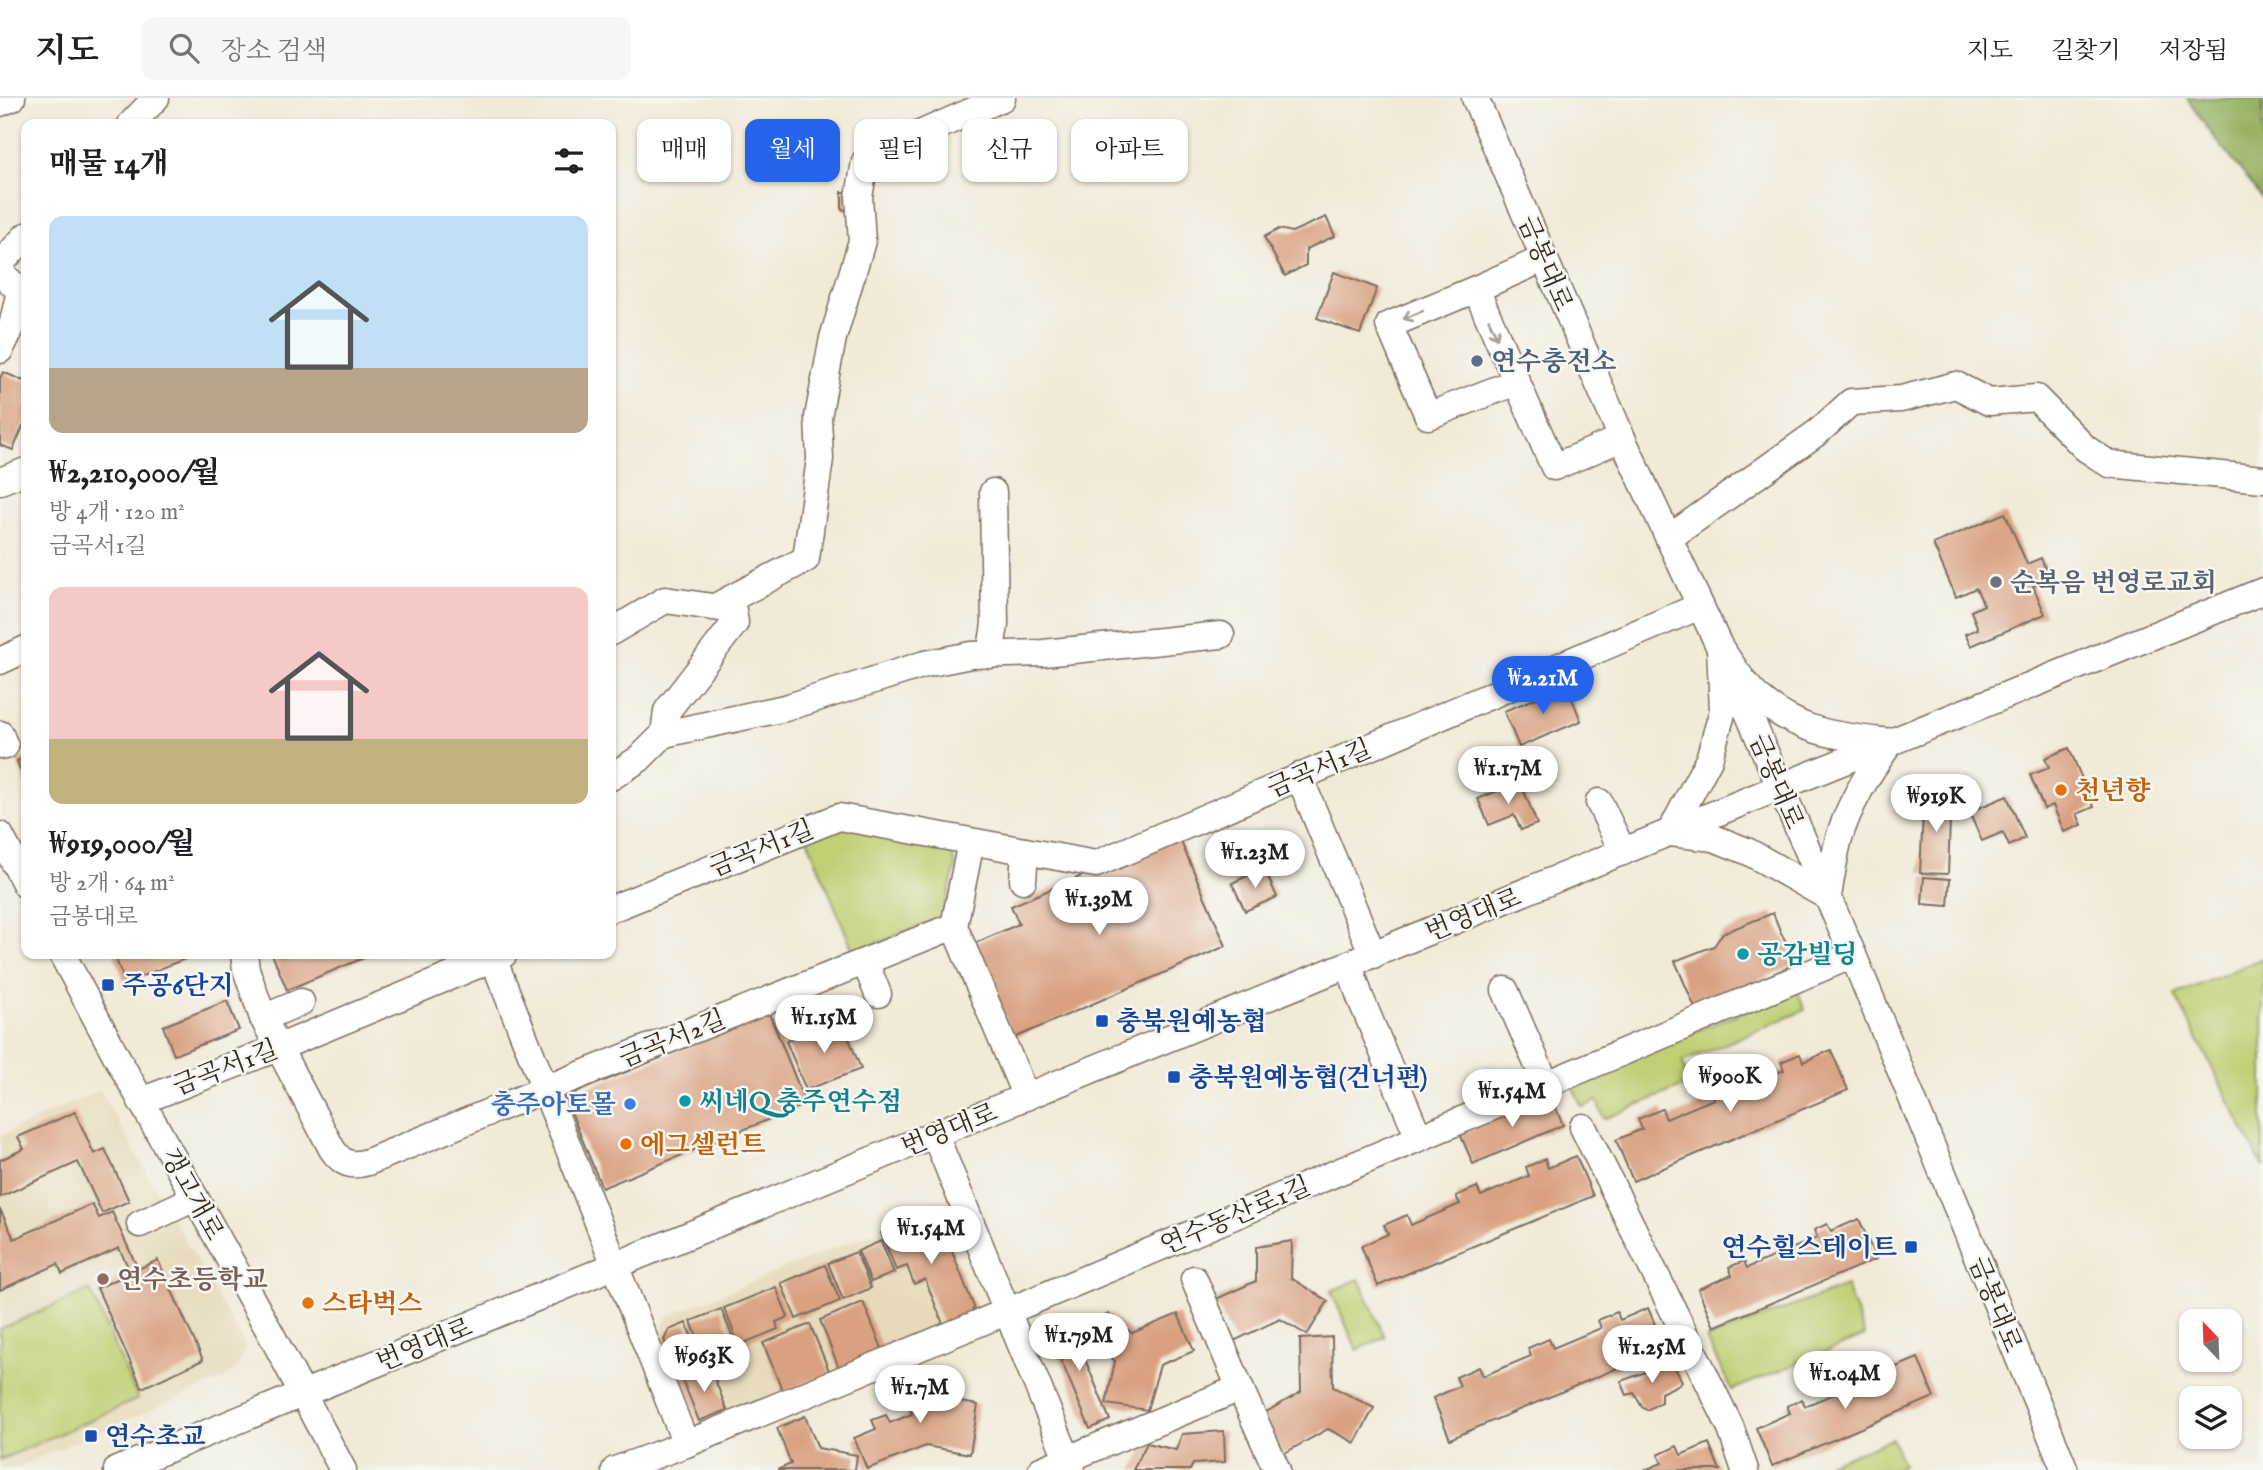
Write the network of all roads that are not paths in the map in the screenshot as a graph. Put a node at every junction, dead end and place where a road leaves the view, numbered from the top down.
1 (12, 98) edge
2 (156, 98) edge
3 (1002, 98) edge
4 (1475, 98) edge
5 (0, 103) edge
6 (136, 119) edge
7 (21, 242) edge
8 (1543, 258) junction
9 (1, 264) edge
10 (1476, 289) junction
11 (0, 350) edge
12 (1516, 382) junction
13 (1622, 438) junction
14 (21, 473) edge
15 (2263, 479) edge
16 (0, 481) edge
17 (993, 492) dead end
18 (1669, 538) junction
19 (2261, 597) edge
20 (717, 606) junction
21 (1700, 606) junction
22 (616, 629) edge
23 (1221, 635) dead end
24 (1720, 648) junction
25 (21, 651) edge
26 (990, 654) junction
27 (0, 661) edge
28 (664, 734) junction
29 (1891, 742) junction
30 (616, 773) edge
31 (1299, 776) junction
32 (1780, 786) junction
33 (1599, 802) dead end
34 (1670, 833) junction
35 (0, 835) edge
36 (971, 842) junction
37 (1026, 851) junction
38 (1623, 852) junction
39 (21, 875) edge
40 (1023, 880) dead end
41 (1828, 897) junction
42 (616, 907) edge
43 (954, 926) junction
44 (1853, 955) junction
45 (65, 959) edge
46 (491, 959) edge
47 (499, 959) edge
48 (1361, 959) junction
49 (865, 962) junction
50 (240, 966) edge
51 (1506, 990) dead end
52 (878, 994) dead end
53 (302, 1002) dead end
54 (263, 1018) junction
55 (280, 1047) junction
56 (1546, 1084) junction
57 (545, 1088) junction
58 (1026, 1097) junction
59 (141, 1101) junction
60 (1583, 1127) dead end
61 (935, 1135) junction
62 (1419, 1138) junction
63 (195, 1198) junction
64 (140, 1224) dead end
65 (616, 1265) junction
66 (1194, 1279) dead end
67 (1007, 1311) junction
68 (1240, 1388) junction
69 (303, 1394) junction
70 (686, 1444) junction
71 (1070, 1465) edge
72 (117, 1470) edge
73 (343, 1470) edge
74 (615, 1470) edge
75 (1041, 1470) edge
76 (1277, 1470) edge
77 (1745, 1470) edge
78 (2065, 1470) edge

1 - 5 street
2 - 6 street
3 - 20 street
4 - 8 street, 금봉대로
7 - 9 street
8 - 10 street
8 - 13 street, 금봉대로
9 - 11 street
10 -> 12 street
10 -> 12 street
12 - 13 street
13 - 18 street, 금봉대로
14 - 16 street
15 - 18 street
17 - 26 street
18 - 21 street, 금봉대로
19 - 29 street, 번영대로
20 - 22 street
20 - 28 street
21 - 24 street, 금봉대로
21 - 31 street, 금곡서1길
23 - 26 street
24 - 29 street
24 - 32 street, 금봉대로
24 - 34 street
25 - 27 street
26 - 28 street
28 - 30 street
29 - 32 street, 번영대로
29 - 41 street
31 - 37 street, 금곡서1길
31 - 48 street
32 - 34 street, 번영대로
32 - 41 street, 금봉대로
33 - 38 street
34 - 38 street, 번영대로
34 - 41 street
35 - 39 street
36 - 37 street, 금곡서1길
36 - 42 street, 금곡서1길
36 - 43 street
37 - 40 street
38 - 48 street, 번영대로
41 - 44 street, 금봉대로
43 - 49 street, 금곡서2길
43 - 58 street
44 - 56 street, 연수동산로1길
44 - 78 street, 금봉대로
45 - 59 street, 갱고개로
46 - 55 street, 금곡서1길
47 - 57 street
48 - 58 street, 번영대로
48 - 62 street
49 - 52 street
49 - 57 street, 금곡서2길
50 - 54 street
51 - 56 street
53 - 54 street
54 - 55 street
55 - 57 street, 금곡서2길
55 - 59 street, 금곡서1길
56 - 62 street, 연수동산로1길
57 - 65 street
58 - 61 street, 번영대로
59 - 63 street, 갱고개로
60 - 77 street
61 - 65 street, 번영대로
61 - 67 street
62 - 67 street, 연수동산로1길
63 - 64 street
63 - 69 street, 갱고개로
65 - 69 street, 번영대로
65 - 70 street
66 - 68 street
67 - 70 street, 연수동산로1길
67 - 71 street
68 - 71 street
68 - 76 street
69 - 72 street, 번영대로
69 - 73 street, 갱고개로
70 - 74 street, 연수동산로1길
71 - 75 street

